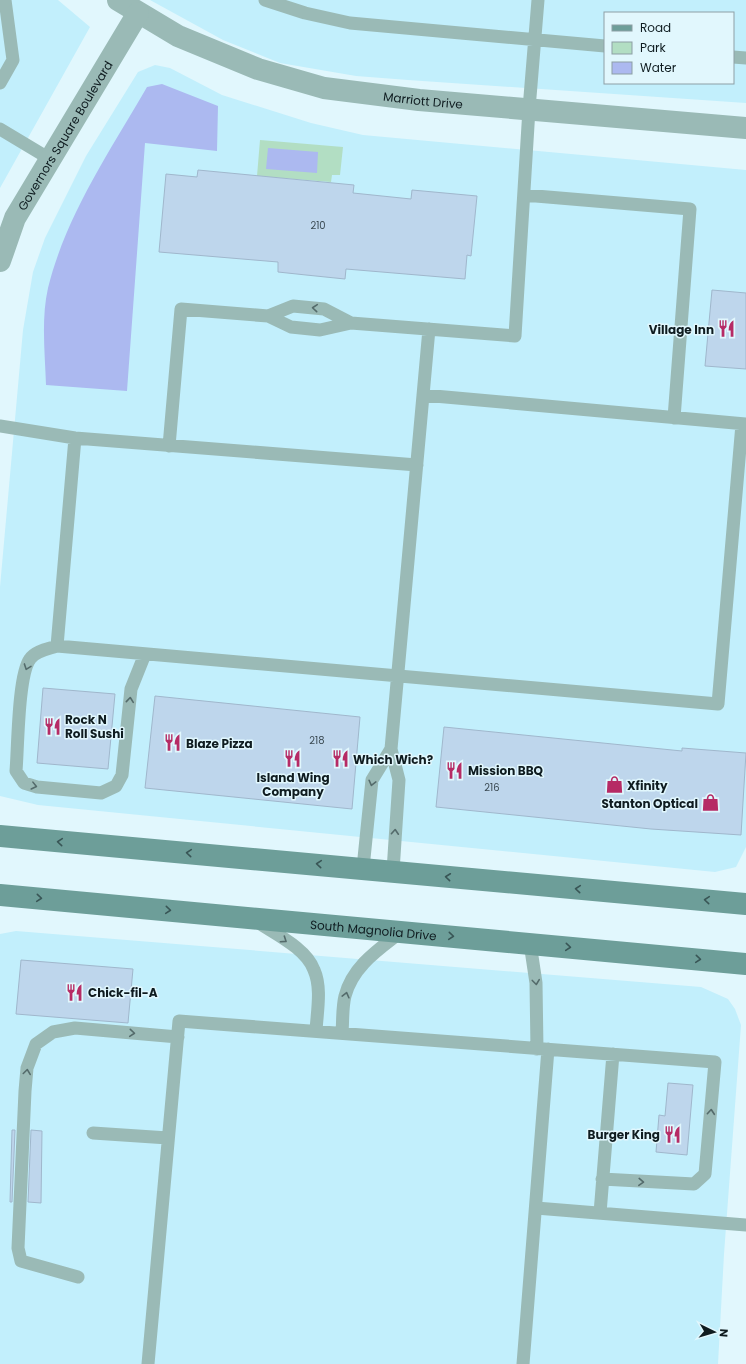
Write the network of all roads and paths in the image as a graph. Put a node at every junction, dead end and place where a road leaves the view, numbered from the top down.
1 (5, 0) edge
2 (118, 0) edge
3 (264, 0) edge
4 (538, 0) edge
5 (142, 6) edge
6 (5, 29) edge
7 (535, 39) junction
8 (604, 46) edge
9 (734, 57) edge
10 (746, 58) edge
11 (0, 83) edge
12 (529, 110) junction
13 (746, 128) edge
14 (0, 129) edge
15 (50, 159) junction
16 (524, 195) junction
17 (0, 261) edge
18 (268, 316) junction
19 (351, 323) junction
20 (429, 329) junction
21 (423, 395) junction
22 (674, 418) junction
23 (744, 424) edge
24 (0, 426) edge
25 (75, 438) junction
26 (169, 446) junction
27 (417, 465) junction
28 (57, 646) junction
29 (145, 654) junction
30 (398, 676) junction
31 (391, 749) junction
32 (0, 836) edge
33 (364, 868) junction
34 (393, 871) junction
35 (0, 895) edge
36 (746, 904) edge
37 (251, 918) junction
38 (401, 932) junction
39 (530, 944) junction
40 (746, 964) edge
41 (316, 1031) junction
42 (342, 1033) junction
43 (178, 1037) junction
44 (543, 1049) junction
45 (613, 1054) junction
46 (93, 1133) dead end
47 (168, 1138) junction
48 (602, 1179) junction
49 (536, 1208) junction
50 (600, 1213) junction
51 (746, 1225) edge
52 (78, 1277) dead end
53 (148, 1364) edge
54 (524, 1364) edge

1 - 6 lane
2 - 5 street, Marriott Drive
3 - 7 lane
4 - 7 lane
5 - 12 street, Marriott Drive
5 - 15 street, Governors Square Boulevard
6 - 11 lane
7 - 8 lane
7 - 12 lane
9 - 10 lane
12 - 13 street, Marriott Drive
12 - 16 lane
14 - 15 lane
15 - 17 street, Governors Square Boulevard
16 - 20 lane
16 - 22 lane
18 - 19 lane
19 -> 18 lane
18 - 26 lane
19 - 20 lane
20 - 21 lane
21 - 22 lane
21 - 27 lane
22 - 23 lane
23 - 30 lane
24 - 25 lane
25 - 26 lane
25 - 28 lane
26 - 27 lane
27 - 30 lane
28 - 29 lane
28 -> 29 lane
29 - 30 lane
30 - 31 lane
31 -> 33 lane
34 -> 31 lane
33 -> 32 main road
33 - 34 main road
36 -> 34 main road
35 -> 37 main road, South Magnolia Drive
37 - 38 main road, South Magnolia Drive
37 -> 41 lane
38 -> 39 main road, South Magnolia Drive
42 -> 38 lane
39 -> 40 main road, South Magnolia Drive
39 -> 44 lane
41 - 42 lane
41 - 43 lane
42 - 44 lane
43 - 47 lane
52 -> 43 lane
44 - 45 lane
44 - 49 lane
45 - 48 lane
48 -> 45 lane
46 - 47 lane
47 - 53 lane
48 - 50 lane
49 - 50 lane
49 - 54 lane
50 - 51 lane

